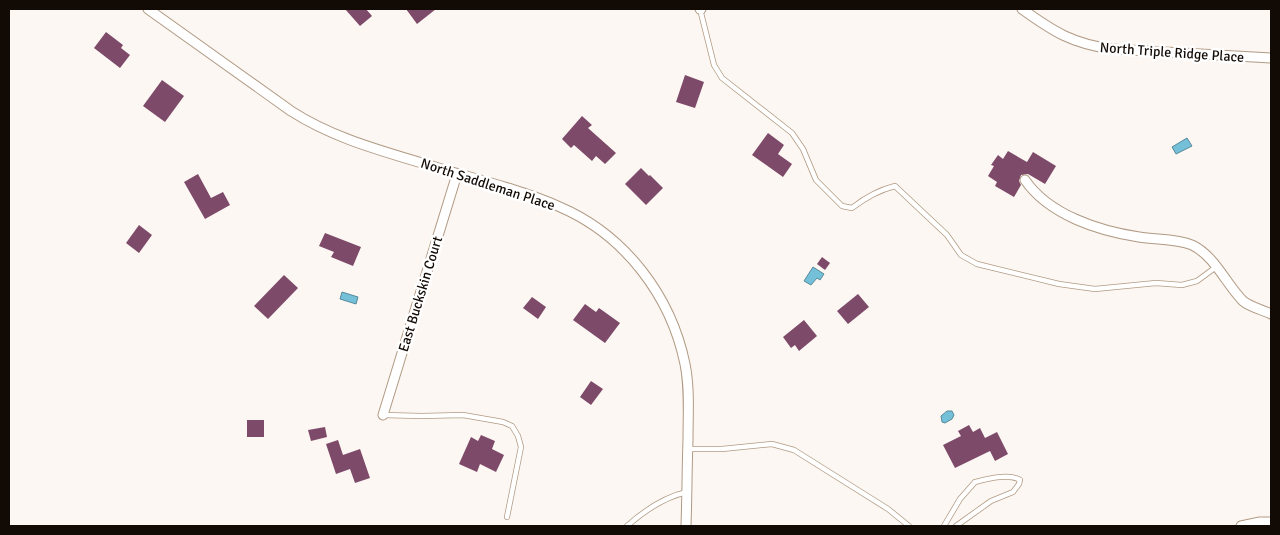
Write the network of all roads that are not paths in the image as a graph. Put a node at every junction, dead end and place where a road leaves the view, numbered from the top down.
1 (148, 9) edge
2 (700, 9) edge
3 (1022, 9) edge
4 (1271, 58) edge
5 (457, 174) junction
6 (1025, 180) dead end
7 (1216, 267) junction
8 (1271, 314) edge
9 (383, 415) joint
10 (688, 449) junction
11 (687, 492) junction
12 (507, 517) dead end
13 (1271, 522) edge
14 (627, 526) edge
15 (686, 526) edge
16 (909, 526) edge
17 (944, 526) edge
18 (956, 526) edge
19 (1241, 526) edge

1 - 5 street, North Saddleman Place
2 - 7 lane
3 - 4 street, North Triple Ridge Place
5 - 9 street, East Buckskin Court
5 - 10 street, North Saddleman Place
6 - 7 street
7 - 8 street
9 - 12 lane
10 - 11 street, North Saddleman Place
10 - 16 lane
11 - 14 lane
11 - 15 street, North Saddleman Place
13 - 19 street
17 - 18 lane

